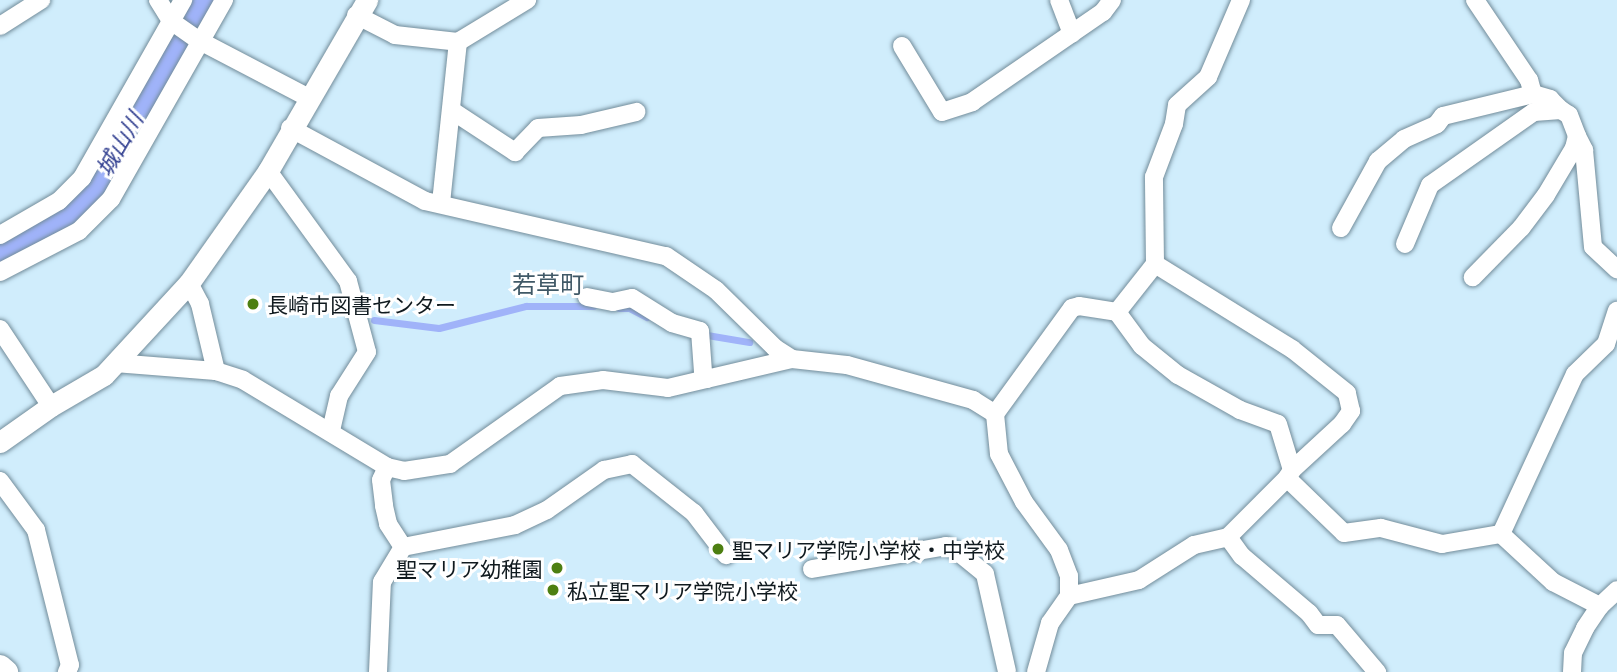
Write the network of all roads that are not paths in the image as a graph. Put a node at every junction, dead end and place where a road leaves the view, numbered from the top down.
1 (41, 0) edge
2 (158, 0) edge
3 (183, 0) edge
4 (224, 0) edge
5 (527, 0) edge
6 (1059, 0) edge
7 (1112, 0) edge
8 (1241, 0) edge
9 (1475, 0) edge
10 (361, 8) edge
11 (171, 21) junction
12 (0, 26) edge
13 (1072, 34) junction
14 (200, 41) junction
15 (458, 42) junction
16 (902, 46) dead end
17 (1533, 94) junction
18 (309, 98) junction
19 (451, 110) junction
20 (1560, 110) junction
21 (636, 112) dead end
22 (290, 128) junction
23 (1577, 136) junction
24 (268, 171) junction
25 (441, 203) junction
26 (1341, 229) dead end
27 (0, 235) edge
28 (1405, 244) dead end
29 (1155, 264) junction
30 (1617, 269) edge
31 (0, 272) edge
32 (1473, 277) dead end
33 (189, 284) junction
34 (587, 297) dead end
35 (1117, 312) junction
36 (1617, 312) edge
37 (0, 329) edge
38 (1612, 347) edge
39 (792, 359) junction
40 (115, 363) junction
41 (216, 372) junction
42 (707, 379) junction
43 (51, 406) junction
44 (995, 414) junction
45 (331, 431) junction
46 (0, 442) edge
47 (387, 467) junction
48 (1289, 474) junction
49 (0, 481) edge
50 (1501, 534) junction
51 (1228, 537) junction
52 (403, 547) junction
53 (726, 555) dead end
54 (812, 569) dead end
55 (1617, 590) edge
56 (1069, 596) junction
57 (1600, 606) junction
58 (0, 667) edge
59 (6, 672) edge
60 (67, 672) edge
61 (378, 672) edge
62 (1007, 672) edge
63 (1036, 672) edge
64 (1377, 672) edge
65 (1572, 672) edge

1 - 12 street
2 - 11 street
3 - 11 street
4 - 14 street
5 - 15 street
6 - 13 street
7 - 13 street
8 - 29 street
9 - 17 street
10 - 15 street
10 - 18 street
11 - 14 street
11 - 27 street
13 - 16 street
14 - 18 street
14 - 31 street
15 - 19 street
17 - 20 street
17 - 26 street
18 - 22 street
19 - 21 street
19 - 25 street
20 - 23 street
20 - 28 street
22 - 24 street
22 - 25 street
23 - 30 street
23 - 32 street
24 - 33 street
24 - 45 street
25 - 39 street
29 - 35 street
29 - 48 street
33 - 40 street
33 - 41 street
34 - 42 street
35 - 44 street
35 - 48 street
36 - 38 street
37 - 43 street
38 - 50 street
39 - 42 street
39 - 44 street
40 - 41 street
40 - 43 street
41 - 45 street
42 - 47 street
43 - 46 street
44 - 56 street
45 - 47 street
47 - 52 street
48 - 50 street
48 - 51 street
49 - 60 street
50 - 57 street
51 - 56 street
51 - 64 street
52 - 53 street
52 - 61 street
54 - 62 street
55 - 57 street
56 - 63 street
57 - 65 street
58 - 59 main road

